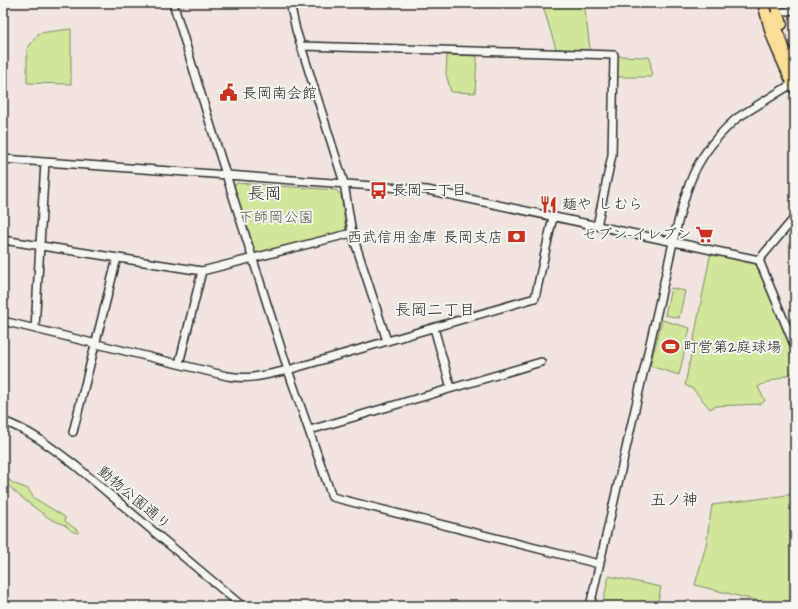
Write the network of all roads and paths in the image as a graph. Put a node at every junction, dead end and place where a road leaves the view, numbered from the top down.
1 (173, 3) edge
2 (290, 3) edge
3 (757, 3) edge
4 (763, 3) edge
5 (770, 3) edge
6 (776, 8) edge
7 (795, 10) edge
8 (302, 46) junction
9 (795, 60) edge
10 (795, 69) edge
11 (794, 85) edge
12 (3, 159) edge
13 (45, 162) junction
14 (227, 175) junction
15 (344, 183) junction
16 (553, 217) junction
17 (795, 217) edge
18 (597, 226) junction
19 (352, 233) junction
20 (3, 240) edge
21 (674, 242) junction
22 (40, 246) junction
23 (116, 258) junction
24 (253, 258) junction
25 (759, 260) junction
26 (202, 271) junction
27 (3, 321) edge
28 (34, 328) junction
29 (434, 328) junction
30 (387, 342) junction
31 (96, 343) junction
32 (795, 347) edge
33 (541, 362) dead end
34 (179, 364) junction
35 (288, 370) junction
36 (451, 388) junction
37 (3, 421) edge
38 (310, 430) junction
39 (73, 432) dead end
40 (599, 564) junction
41 (242, 606) edge
42 (590, 606) edge

1 - 14 street
2 - 8 street
3 - 11 highway
4 - 11 highway
5 - 10 highway
6 - 7 street
6 - 9 highway
8 - 15 street
8 - 18 street
11 - 21 street
12 - 13 street
13 - 14 street
13 - 22 street
14 - 15 street
14 - 24 street
15 - 16 street
15 - 19 street
16 - 18 street
16 - 29 street
17 - 25 street
18 - 21 street
19 - 24 street
19 - 30 street
20 - 22 street
21 - 25 street
21 - 40 street
22 - 23 street
22 - 28 street
23 - 26 street
23 - 31 street
24 - 26 street
24 - 35 street
25 - 32 street
26 - 34 street
27 - 28 street
28 - 31 street
29 - 30 street
29 - 36 street
30 - 35 street
31 - 34 street
31 - 39 street
33 - 36 street
34 - 35 street
35 - 38 street
36 - 38 street
37 - 41 street, 動物公園通り
38 - 40 street
40 - 42 street

